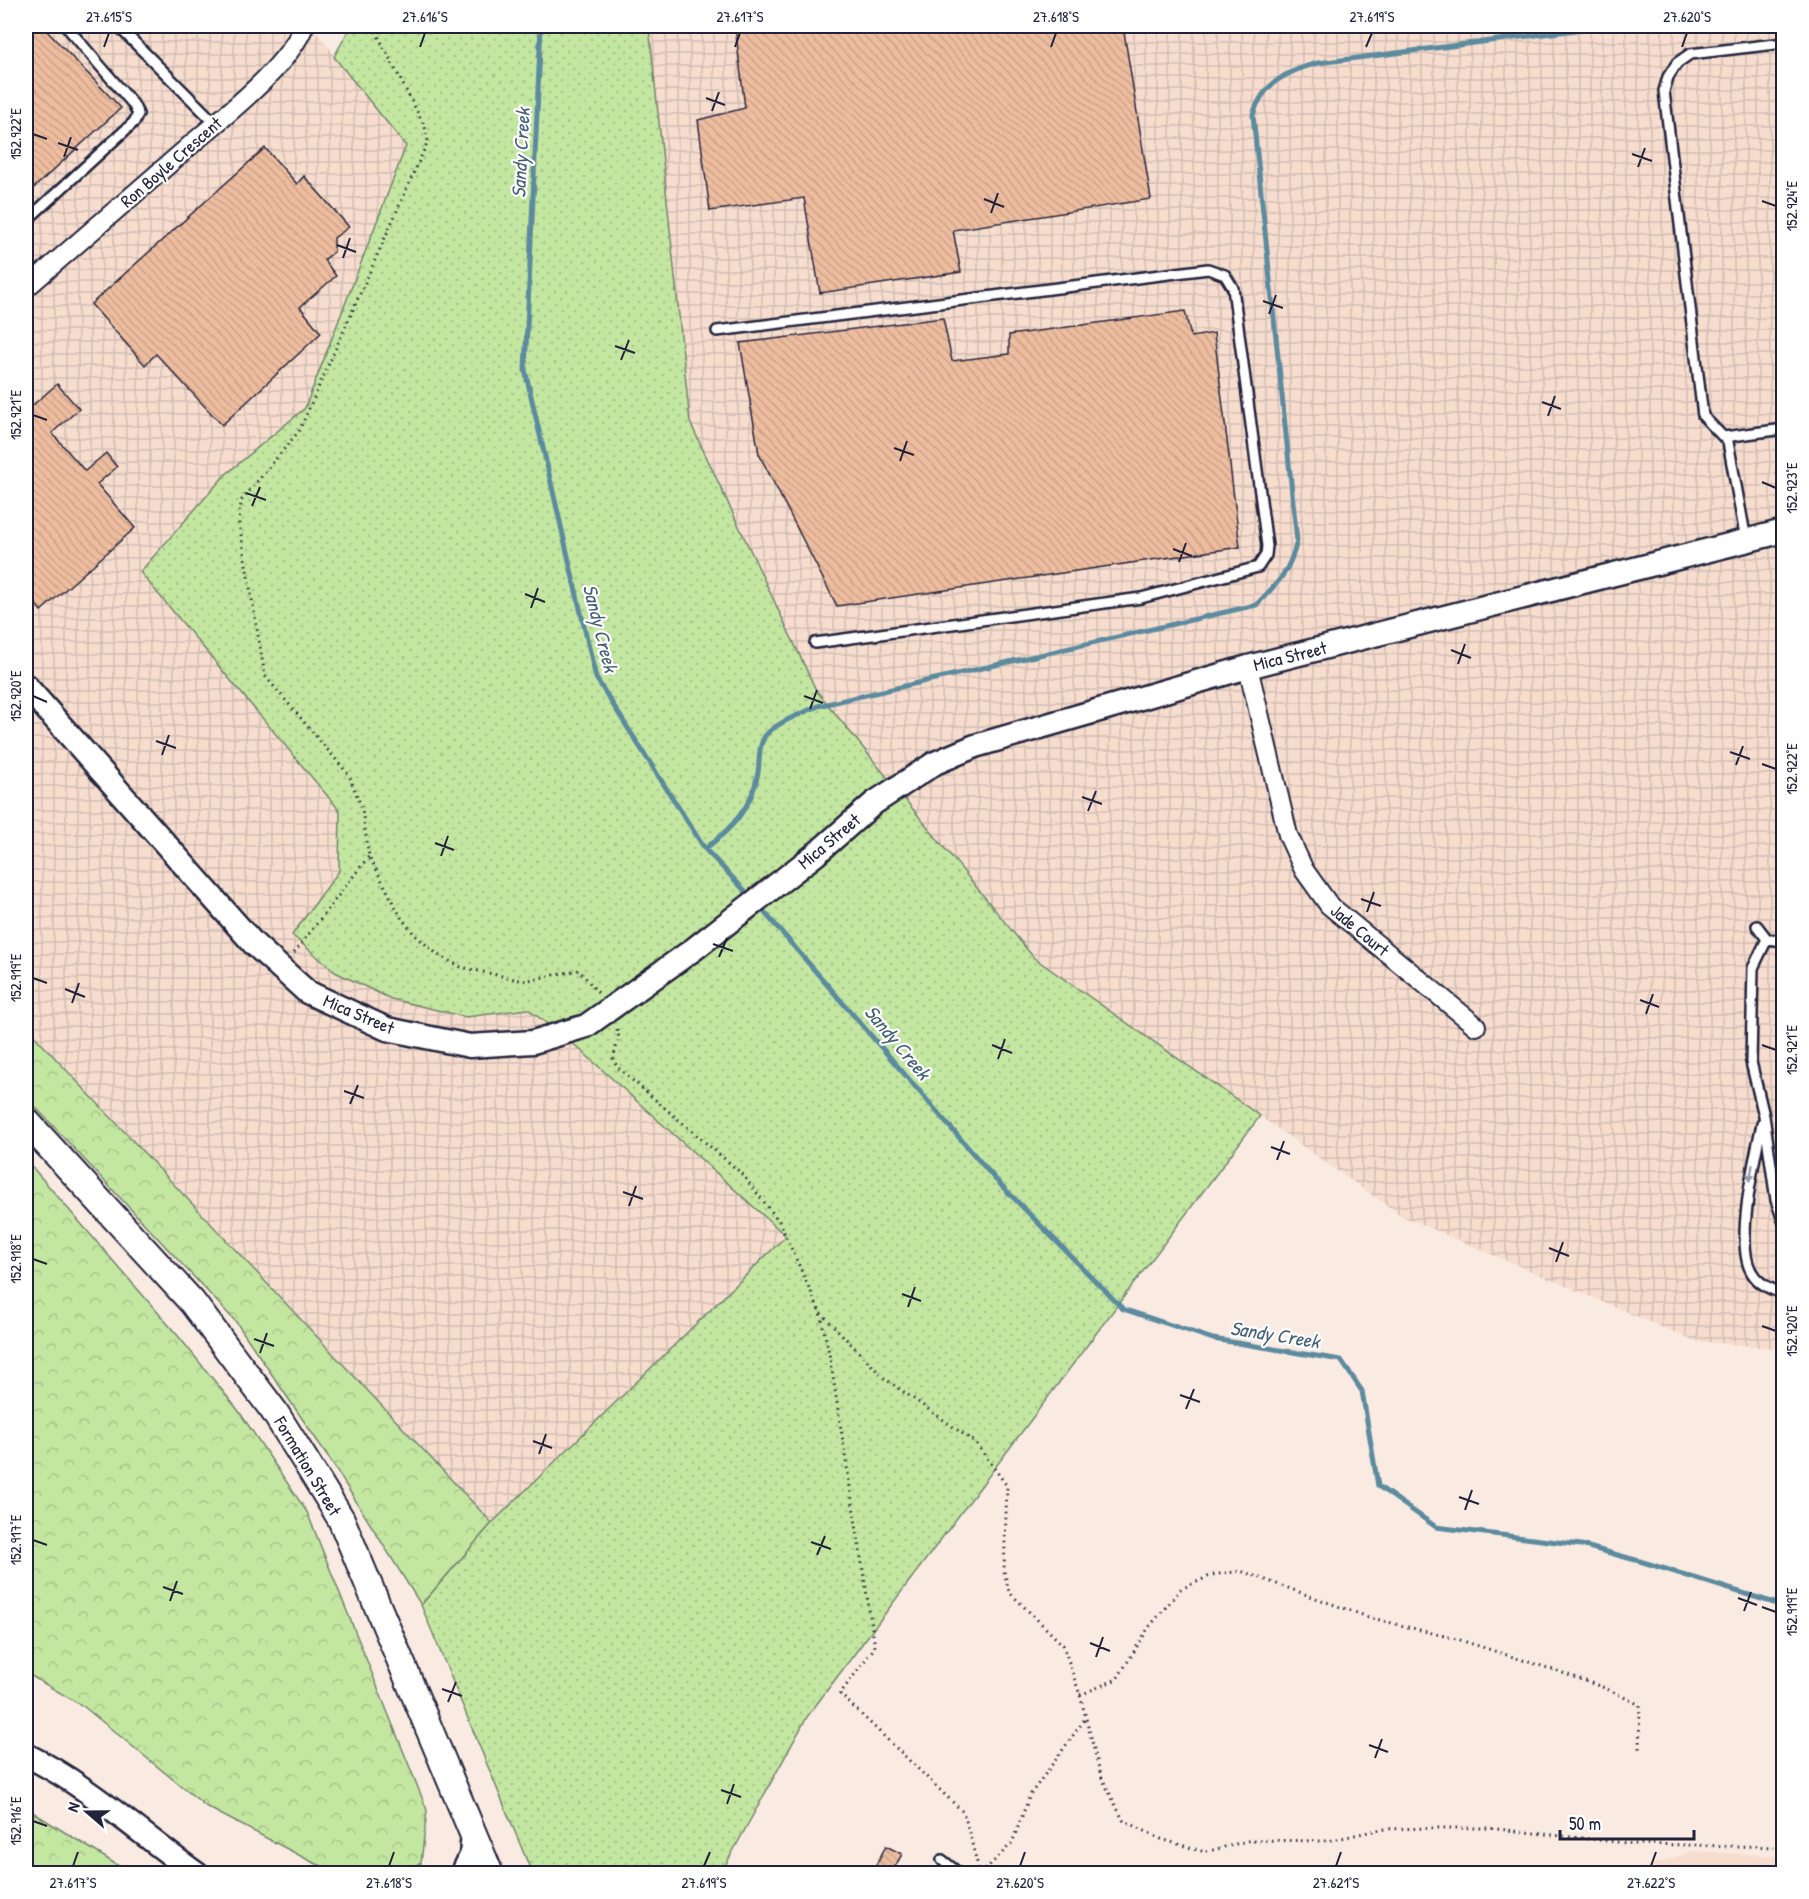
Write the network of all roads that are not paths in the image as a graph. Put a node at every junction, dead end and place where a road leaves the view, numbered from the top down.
1 (66, 26) edge
2 (118, 26) edge
3 (304, 26) edge
4 (1784, 43) edge
5 (215, 123) junction
6 (26, 221) edge
7 (26, 288) edge
8 (717, 331) dead end
9 (1784, 429) edge
10 (1724, 437) junction
11 (1784, 531) edge
12 (1746, 540) junction
13 (815, 644) dead end
14 (1248, 667) junction
15 (26, 686) edge
16 (1757, 926) dead end
17 (1767, 939) junction
18 (1784, 941) edge
19 (1476, 1026) dead end
20 (1764, 1116) junction
21 (26, 1121) edge
22 (1784, 1223) edge
23 (1784, 1287) edge
24 (26, 1755) edge
25 (473, 1833) junction
26 (942, 1860) dead end
27 (197, 1874) edge
28 (462, 1874) edge
29 (490, 1874) edge
30 (960, 1874) edge

1 - 6 lane
2 - 5 lane
3 - 5 street, Ron Boyle Crescent
4 - 10 lane
5 - 7 street, Ron Boyle Crescent
8 - 13 lane
9 - 10 lane
10 - 12 lane
11 - 12 street, Mica Street
12 - 14 street, Mica Street
14 - 15 street, Mica Street
14 - 19 street, Jade Court
16 - 17 lane
17 - 18 lane
17 - 20 lane
20 - 22 lane
20 -> 23 lane
21 - 25 main road, Formation Street
24 - 27 street
25 - 28 street
25 - 29 main road, Formation Street
26 - 30 lane

